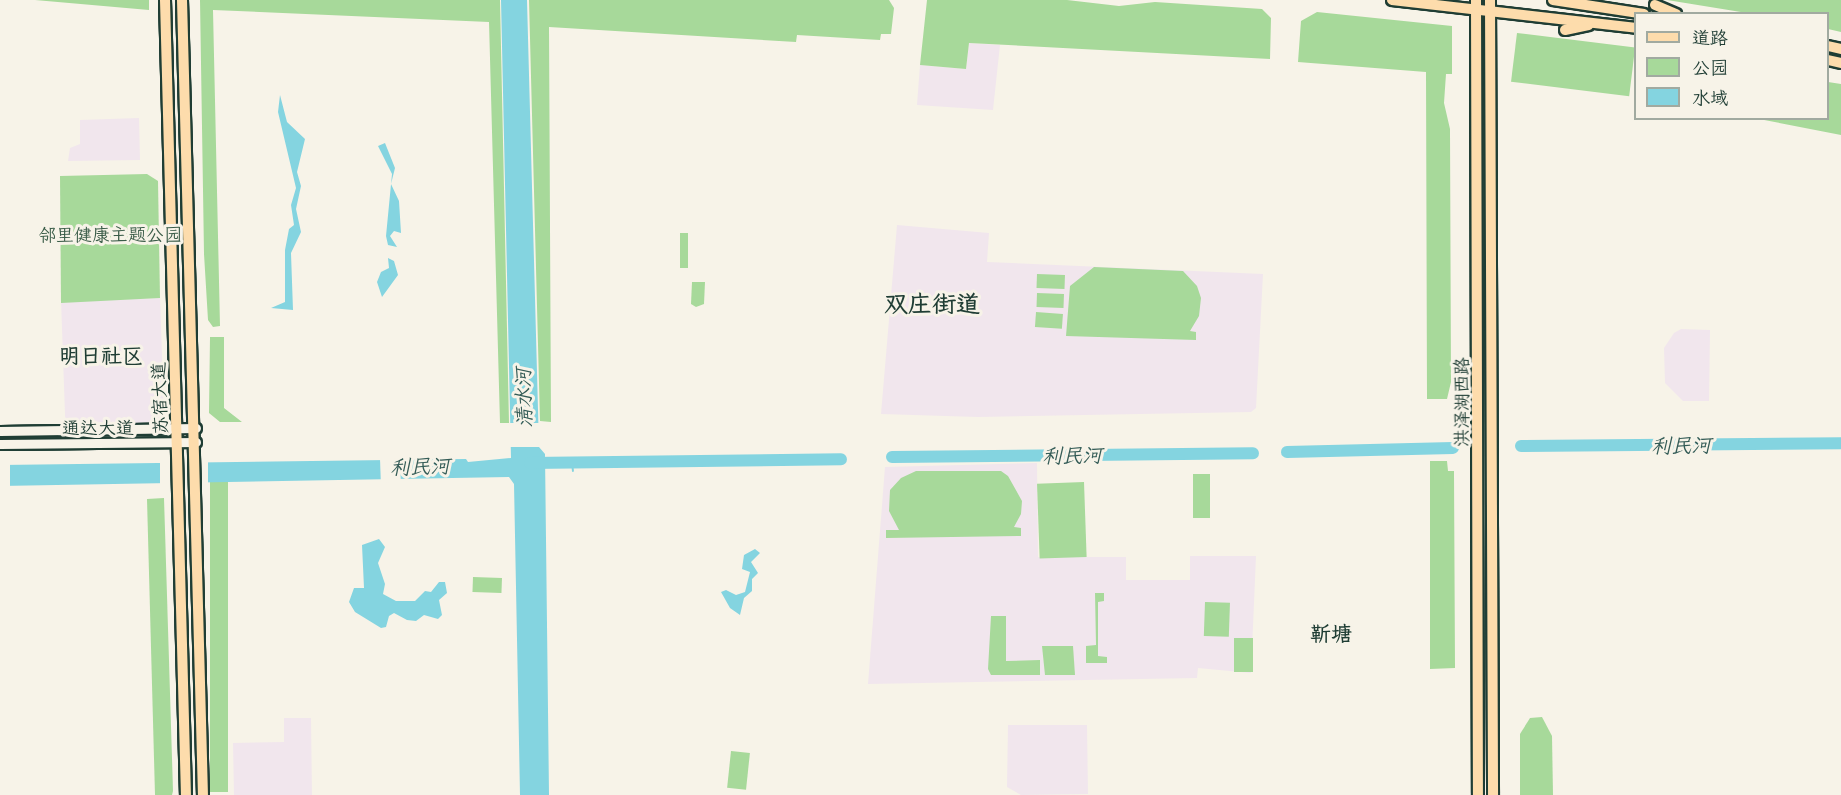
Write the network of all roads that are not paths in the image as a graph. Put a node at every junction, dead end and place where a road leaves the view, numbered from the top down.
1 (165, 0) edge
2 (182, 0) edge
3 (1392, 0) edge
4 (1553, 0) edge
5 (1476, 4) edge
6 (1490, 5) edge
7 (1654, 5) dead end
8 (1634, 12) edge
9 (1671, 12) edge
10 (1597, 23) junction
11 (1634, 28) edge
12 (1565, 30) dead end
13 (177, 428) junction
14 (196, 428) junction
15 (0, 431) edge
16 (0, 444) edge
17 (197, 445) junction
18 (177, 446) junction
19 (1478, 635) junction
20 (1492, 636) junction
21 (1493, 751) junction
22 (1478, 753) junction
23 (186, 795) edge
24 (203, 795) edge
25 (1478, 795) edge
26 (1493, 795) edge

1 - 13 main road, 苏宿大道
2 - 14 main road, 苏宿大道
3 - 5 main road
4 - 8 main road
5 - 6 main road
5 - 19 main road, 洪泽湖西路
6 - 10 main road
6 - 20 main road, 洪泽湖西路
7 - 9 main road
10 - 11 main road
10 - 12 main road
13 - 14 main road, 通达大道
13 - 15 main road, 通达大道
13 - 18 main road, 苏宿大道
14 - 17 main road, 苏宿大道
16 - 18 main road, 通达大道
17 - 18 main road, 通达大道
17 - 24 main road, 苏宿大道
18 - 23 main road, 苏宿大道
19 - 20 main road
19 - 22 main road, 洪泽湖西路
20 - 21 main road, 洪泽湖西路
21 - 22 main road
21 - 26 main road, 洪泽湖西路
22 - 25 main road, 洪泽湖西路

